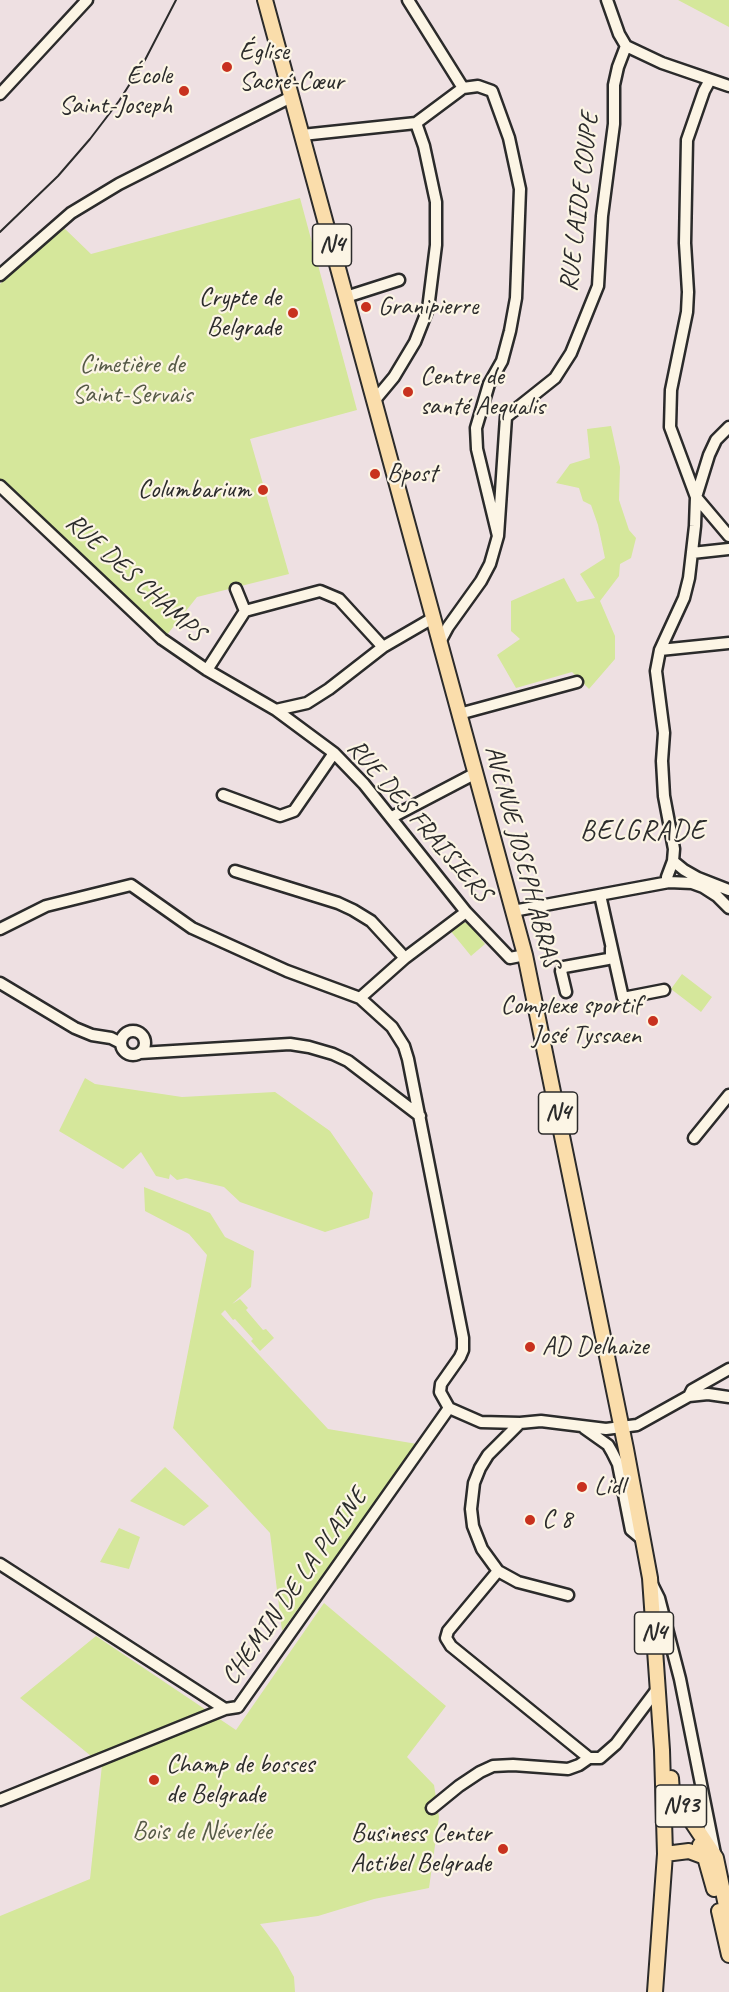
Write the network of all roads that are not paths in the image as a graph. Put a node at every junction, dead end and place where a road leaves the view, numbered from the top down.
1 (87, 0) edge
2 (265, 0) edge
3 (408, 0) edge
4 (607, 0) edge
5 (626, 45) junction
6 (710, 80) junction
7 (729, 86) edge
8 (463, 88) junction
9 (2, 90) edge
10 (291, 97) junction
11 (416, 123) junction
12 (302, 135) junction
13 (0, 275) edge
14 (399, 280) dead end
15 (346, 297) junction
16 (374, 401) junction
17 (729, 428) edge
18 (0, 486) edge
19 (696, 497) junction
20 (498, 536) junction
21 (729, 536) edge
22 (729, 549) edge
23 (692, 553) junction
24 (236, 589) dead end
25 (244, 611) junction
26 (433, 618) junction
27 (440, 642) junction
28 (729, 643) edge
29 (383, 647) junction
30 (660, 650) junction
31 (207, 670) junction
32 (577, 682) dead end
33 (276, 710) junction
34 (459, 714) junction
35 (334, 753) junction
36 (476, 773) junction
37 (223, 795) dead end
38 (392, 817) junction
39 (672, 865) junction
40 (684, 870) junction
41 (235, 871) dead end
42 (669, 882) junction
43 (682, 883) junction
44 (657, 884) junction
45 (729, 890) edge
46 (600, 895) junction
47 (717, 896) junction
48 (729, 908) edge
49 (513, 911) junction
50 (466, 912) junction
51 (0, 929) edge
52 (611, 945) junction
53 (525, 955) junction
54 (405, 958) junction
55 (0, 983) edge
56 (664, 990) dead end
57 (566, 992) dead end
58 (360, 998) junction
59 (143, 1037) junction
60 (122, 1043) junction
61 (168, 1051) junction
62 (140, 1053) junction
63 (729, 1095) edge
64 (420, 1116) junction
65 (694, 1138) dead end
66 (729, 1369) edge
67 (689, 1396) junction
68 (729, 1397) edge
69 (449, 1408) junction
70 (520, 1424) junction
71 (582, 1426) junction
72 (622, 1428) junction
73 (643, 1540) junction
74 (0, 1564) edge
75 (498, 1571) junction
76 (650, 1578) junction
77 (568, 1595) dead end
78 (658, 1688) junction
79 (225, 1708) junction
80 (662, 1750) junction
81 (589, 1758) junction
82 (664, 1790) junction
83 (0, 1800) edge
84 (432, 1808) dead end
85 (665, 1854) junction
86 (710, 1857) junction
87 (729, 1920) edge
88 (729, 1955) edge
89 (655, 1992) edge

1 - 9 street
2 - 10 main road, N4
3 - 8 street
4 - 5 street
5 - 6 street
5 - 20 street, RUE LAIDE COUPE
6 - 7 street
6 - 19 street
8 - 11 street
8 - 20 street
10 - 12 main road, N4
10 - 13 street
11 - 12 street
11 - 16 street
12 - 15 main road, N4
14 - 15 street
15 - 16 main road, N4
16 - 26 main road, N4
17 - 19 street
18 - 31 street, RUE DES CHAMPS
19 - 21 street
19 - 23 street
20 - 27 street, RUE LAIDE COUPE
22 - 23 street
23 - 30 street
24 - 25 street
25 - 29 street
25 - 31 street
26 - 27 main road, AVENUE JOSEPH ABRAS / N4
26 - 29 street
27 - 34 main road, AVENUE JOSEPH ABRAS / N4
28 - 30 street
29 - 33 street
30 - 39 street
31 - 33 street, RUE DES CHAMPS
32 - 34 street
33 - 35 street, RUE DES FRAISIERS
34 - 36 main road, AVENUE JOSEPH ABRAS / N4
35 - 37 street
35 - 38 street, RUE DES FRAISIERS
36 - 38 street
36 - 49 main road, AVENUE JOSEPH ABRAS / N4
38 - 50 street, RUE DES FRAISIERS
39 - 40 street
39 - 42 street
39 - 44 street
40 - 43 street
40 - 45 street
41 - 54 street
42 - 43 street
42 - 44 street
43 - 47 street
44 - 46 street
45 - 47 street
46 - 49 street
46 - 52 street
47 - 48 street
49 - 53 main road, AVENUE JOSEPH ABRAS / N4
50 - 53 street, RUE DES FRAISIERS
50 - 54 street
51 - 58 street
52 - 56 street
52 - 57 street
53 - 72 main road, AVENUE JOSEPH ABRAS / N4
54 - 58 street
55 - 60 street
58 - 64 street
59 - 60 street
59 - 61 street
59 - 62 street
60 - 62 street
61 - 62 street
61 - 64 street
63 - 65 street
64 - 69 street
66 - 67 street
67 - 68 street
67 - 72 street
69 - 70 street
69 - 79 street, CHEMIN DE LA PLAINE
70 - 71 street
70 - 75 street
71 - 72 street
71 - 73 street
72 - 73 main road, N4
73 - 76 main road, N4
74 - 79 street, CHEMIN DE LA PLAINE
75 - 77 street
75 - 81 street
76 - 78 main road, N4
76 - 86 street
78 - 80 main road, N4
78 - 81 street
79 - 83 street
80 - 82 main road, N4
80 - 86 main road, N93
81 - 84 street
82 - 85 main road, N4
82 - 86 main road
85 - 86 main road
85 - 89 main road, N4
86 - 87 main road, N93
86 - 88 main road

